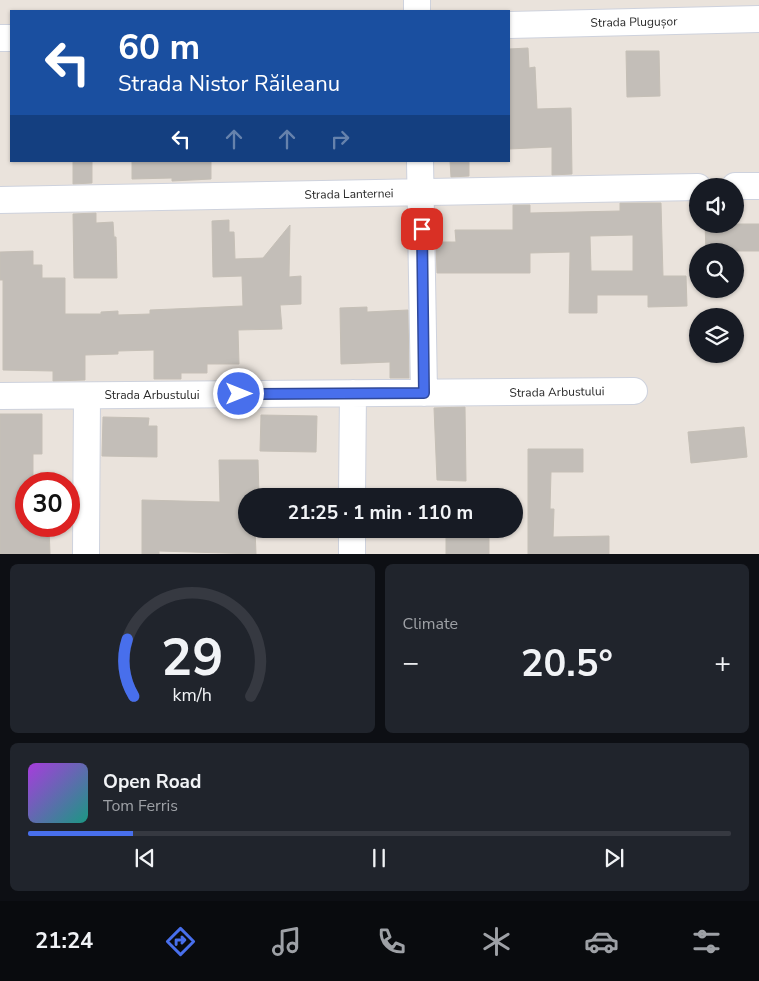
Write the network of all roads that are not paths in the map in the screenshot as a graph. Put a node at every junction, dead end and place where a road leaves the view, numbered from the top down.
1 (759, 19) edge
2 (510, 25) edge
3 (420, 162) edge
4 (744, 186) edge
5 (759, 186) edge
6 (689, 187) edge
7 (421, 193) junction
8 (0, 200) edge
9 (634, 391) dead end
10 (353, 393) junction
11 (424, 393) junction
12 (0, 396) edge
13 (86, 396) junction
14 (352, 488) edge
15 (352, 538) edge
16 (86, 554) edge
17 (352, 554) edge

1 - 2 street, Strada Plugușor
3 - 7 street
4 - 5 street
6 - 7 street, Strada Lanternei
7 - 8 street, Strada Lanternei
7 - 11 street
9 - 11 street, Strada Arbustului
10 - 11 street, Strada Arbustului
10 - 13 street, Strada Arbustului
10 - 14 street
12 - 13 street, Strada Arbustului
13 - 16 street
15 - 17 street

